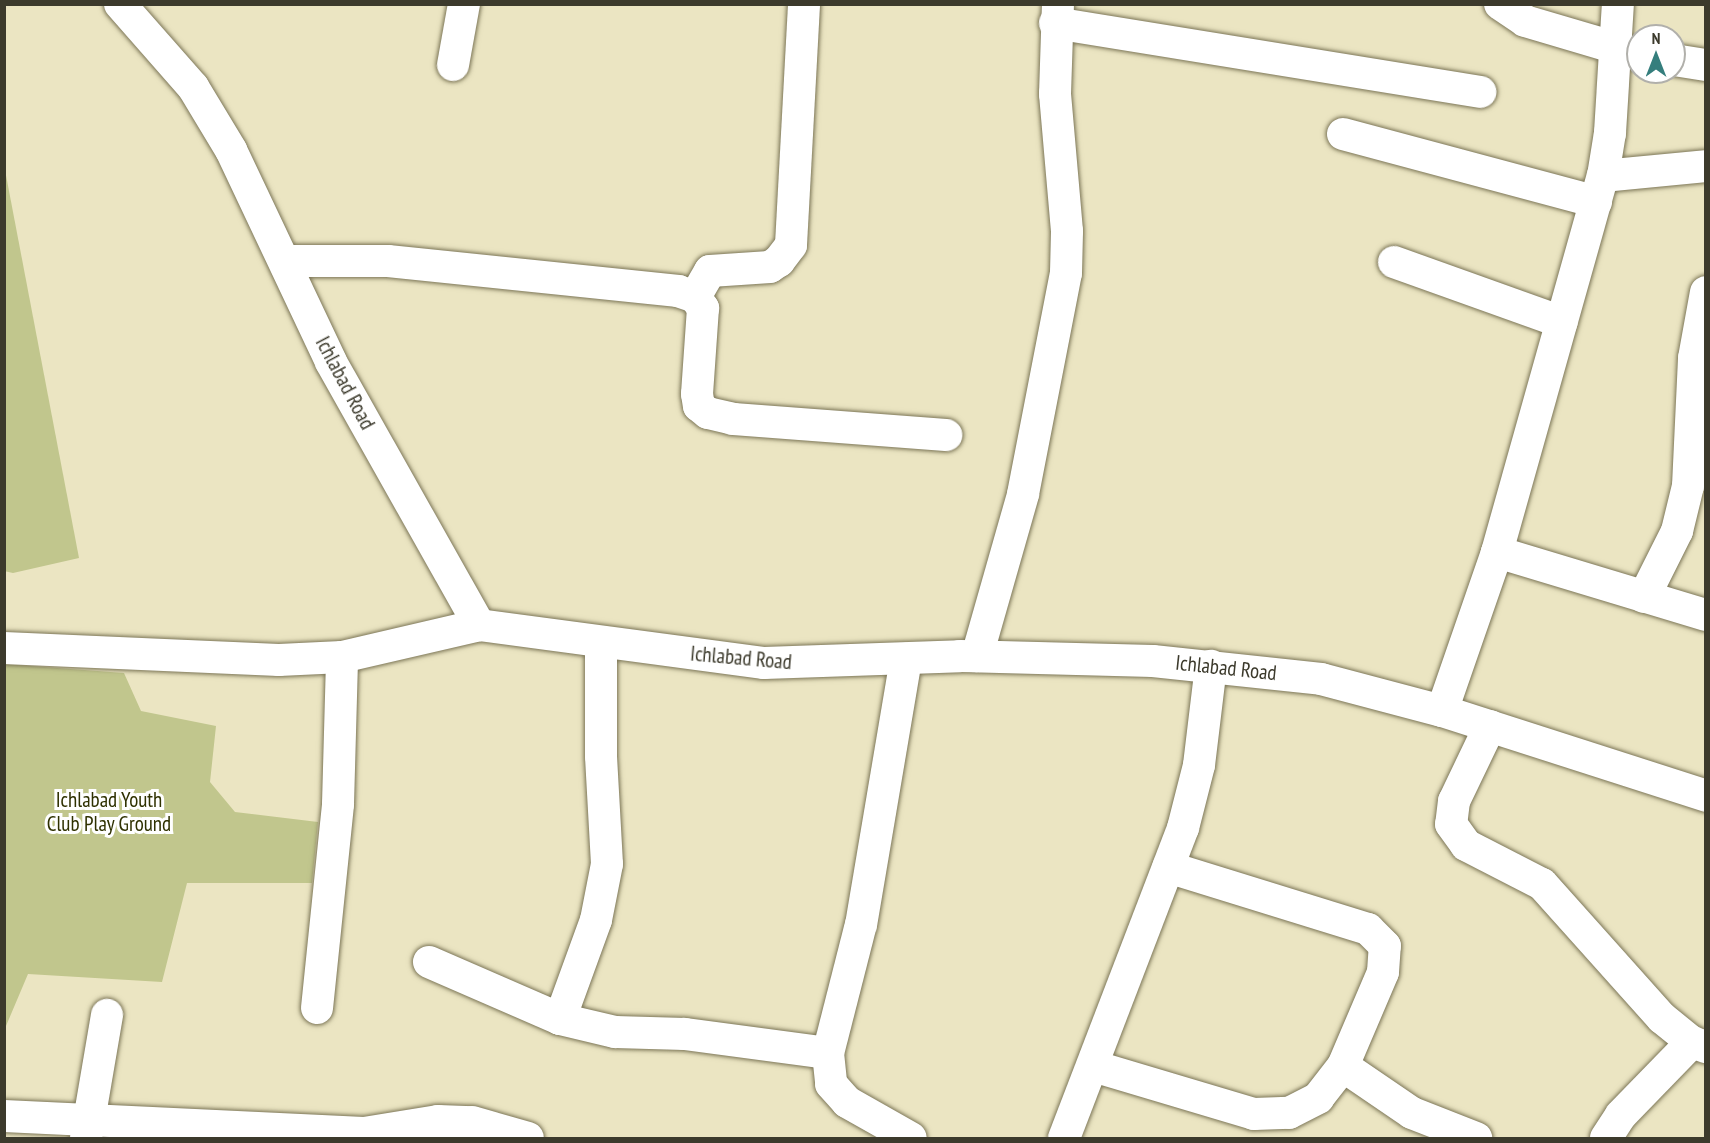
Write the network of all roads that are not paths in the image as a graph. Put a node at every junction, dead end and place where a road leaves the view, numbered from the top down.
1 (464, 4) edge
2 (804, 4) edge
3 (1500, 4) edge
4 (1618, 4) edge
5 (132, 9) edge
6 (1057, 14) edge
7 (1626, 42) edge
8 (1626, 51) edge
9 (1626, 61) edge
10 (1686, 62) edge
11 (453, 65) dead end
12 (1706, 65) edge
13 (1480, 92) dead end
14 (1343, 134) dead end
15 (1706, 166) edge
16 (1599, 189) junction
17 (285, 261) junction
18 (1394, 262) dead end
19 (1706, 292) edge
20 (695, 297) junction
21 (1563, 322) junction
22 (946, 435) dead end
23 (1497, 552) junction
24 (1644, 597) junction
25 (1706, 615) edge
26 (479, 625) junction
27 (601, 643) junction
28 (4, 648) edge
29 (977, 656) junction
30 (342, 657) junction
31 (906, 659) junction
32 (1211, 666) junction
33 (1442, 711) junction
34 (1490, 726) junction
35 (1706, 796) edge
36 (1168, 867) junction
37 (429, 962) dead end
38 (317, 1008) dead end
39 (107, 1015) dead end
40 (560, 1019) junction
41 (1699, 1044) edge
42 (828, 1053) junction
43 (1093, 1066) junction
44 (1343, 1066) junction
45 (4, 1116) edge
46 (87, 1130) edge
47 (528, 1138) edge
48 (911, 1138) edge
49 (1064, 1138) edge
50 (1476, 1138) edge
51 (1606, 1138) edge

1 - 11 street
2 - 20 street
3 - 8 street
4 - 7 street
5 - 17 street, Ichlabad Road
6 - 13 street
6 - 29 street
9 - 16 street
10 - 12 street
14 - 16 street
15 - 16 street
16 - 21 street
17 - 20 street
17 - 26 street, Ichlabad Road
18 - 21 street
19 - 24 street
20 - 22 street
21 - 23 street
23 - 24 street
23 - 33 street
24 - 25 street
26 - 27 street, Ichlabad Road
26 - 30 street
27 - 31 street, Ichlabad Road
27 - 40 street
28 - 30 street
29 - 31 street, Ichlabad Road
29 - 32 street, Ichlabad Road
30 - 38 street
31 - 42 street
32 - 33 street, Ichlabad Road
32 - 36 street
33 - 34 street, Ichlabad Road
34 - 35 street, Ichlabad Road
34 - 41 street
36 - 43 street
36 - 44 street
37 - 40 street
39 - 46 street
40 - 42 street
41 - 51 street
42 - 48 street
43 - 44 street
43 - 49 street
44 - 50 street
45 - 46 street
46 - 47 street

